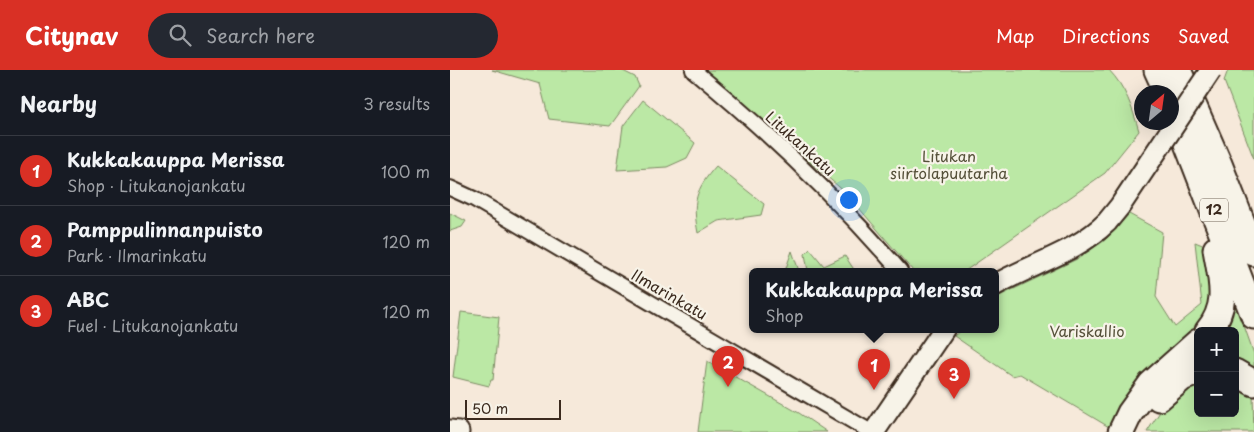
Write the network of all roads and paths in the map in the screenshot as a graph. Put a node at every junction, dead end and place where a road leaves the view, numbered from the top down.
1 (693, 70) edge
2 (1156, 70) edge
3 (1178, 70) edge
4 (1211, 70) edge
5 (1163, 85) edge
6 (1179, 122) edge
7 (450, 188) edge
8 (1216, 214) junction
9 (1249, 237) edge
10 (1254, 253) edge
11 (897, 268) edge
12 (999, 283) edge
13 (1254, 316) edge
14 (1211, 327) edge
15 (941, 333) edge
16 (1194, 346) edge
17 (1194, 374) edge
18 (1239, 375) edge
19 (1254, 384) edge
20 (450, 431) edge
21 (458, 432) edge
22 (873, 432) edge
23 (1121, 432) edge
24 (1138, 432) edge

1 - 11 street, Litukankatu
2 - 5 highway
3 - 9 highway, 12
4 - 12 street, bridge
6 - 8 highway, 12
7 - 22 street, Ilmarinkatu
8 - 13 highway, 12
8 - 14 highway
9 - 10 highway, 12
15 - 22 street
16 - 23 highway
17 - 24 highway
18 - 19 highway
20 - 21 main road

